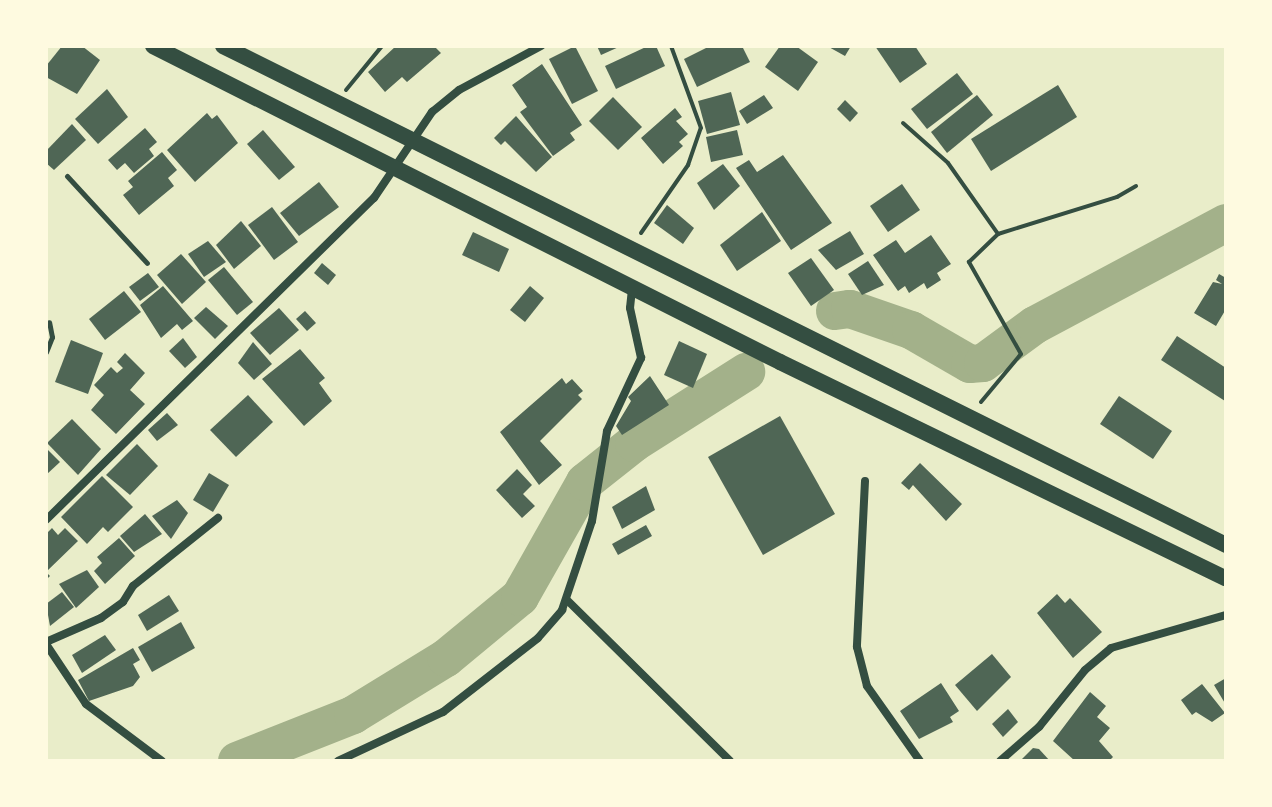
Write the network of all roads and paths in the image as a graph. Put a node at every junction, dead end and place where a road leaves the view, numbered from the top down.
1 (153, 46) edge
2 (223, 46) edge
3 (382, 46) edge
4 (541, 46) edge
5 (671, 46) edge
6 (252, 53) edge
7 (337, 101) junction
8 (903, 123) dead end
9 (412, 138) junction
10 (397, 167) junction
11 (67, 176) dead end
12 (1136, 186) dead end
13 (998, 234) junction
14 (632, 250) junction
15 (147, 263) dead end
16 (632, 285) junction
17 (49, 322) dead end
18 (46, 352) edge
19 (967, 418) junction
20 (865, 481) dead end
21 (218, 518) dead end
22 (46, 520) edge
23 (1226, 545) edge
24 (1226, 579) edge
25 (567, 600) junction
26 (1226, 615) edge
27 (46, 643) edge
28 (158, 760) edge
29 (338, 761) edge
30 (730, 761) edge
31 (920, 761) edge
32 (1000, 761) edge

1 - 10 highway
2 - 6 highway
3 - 7 path
4 - 9 street
5 - 14 path
6 - 7 highway
7 - 9 highway
8 - 13 path
9 - 10 street
9 - 14 highway
10 - 16 highway
10 - 22 street
11 - 15 lane
12 - 13 path
13 - 19 path
14 - 19 highway
16 - 24 highway
16 - 25 street
17 - 18 lane
19 - 23 highway
20 - 31 street
21 - 27 street
25 - 29 street
25 - 30 street
26 - 32 street
27 - 28 street

